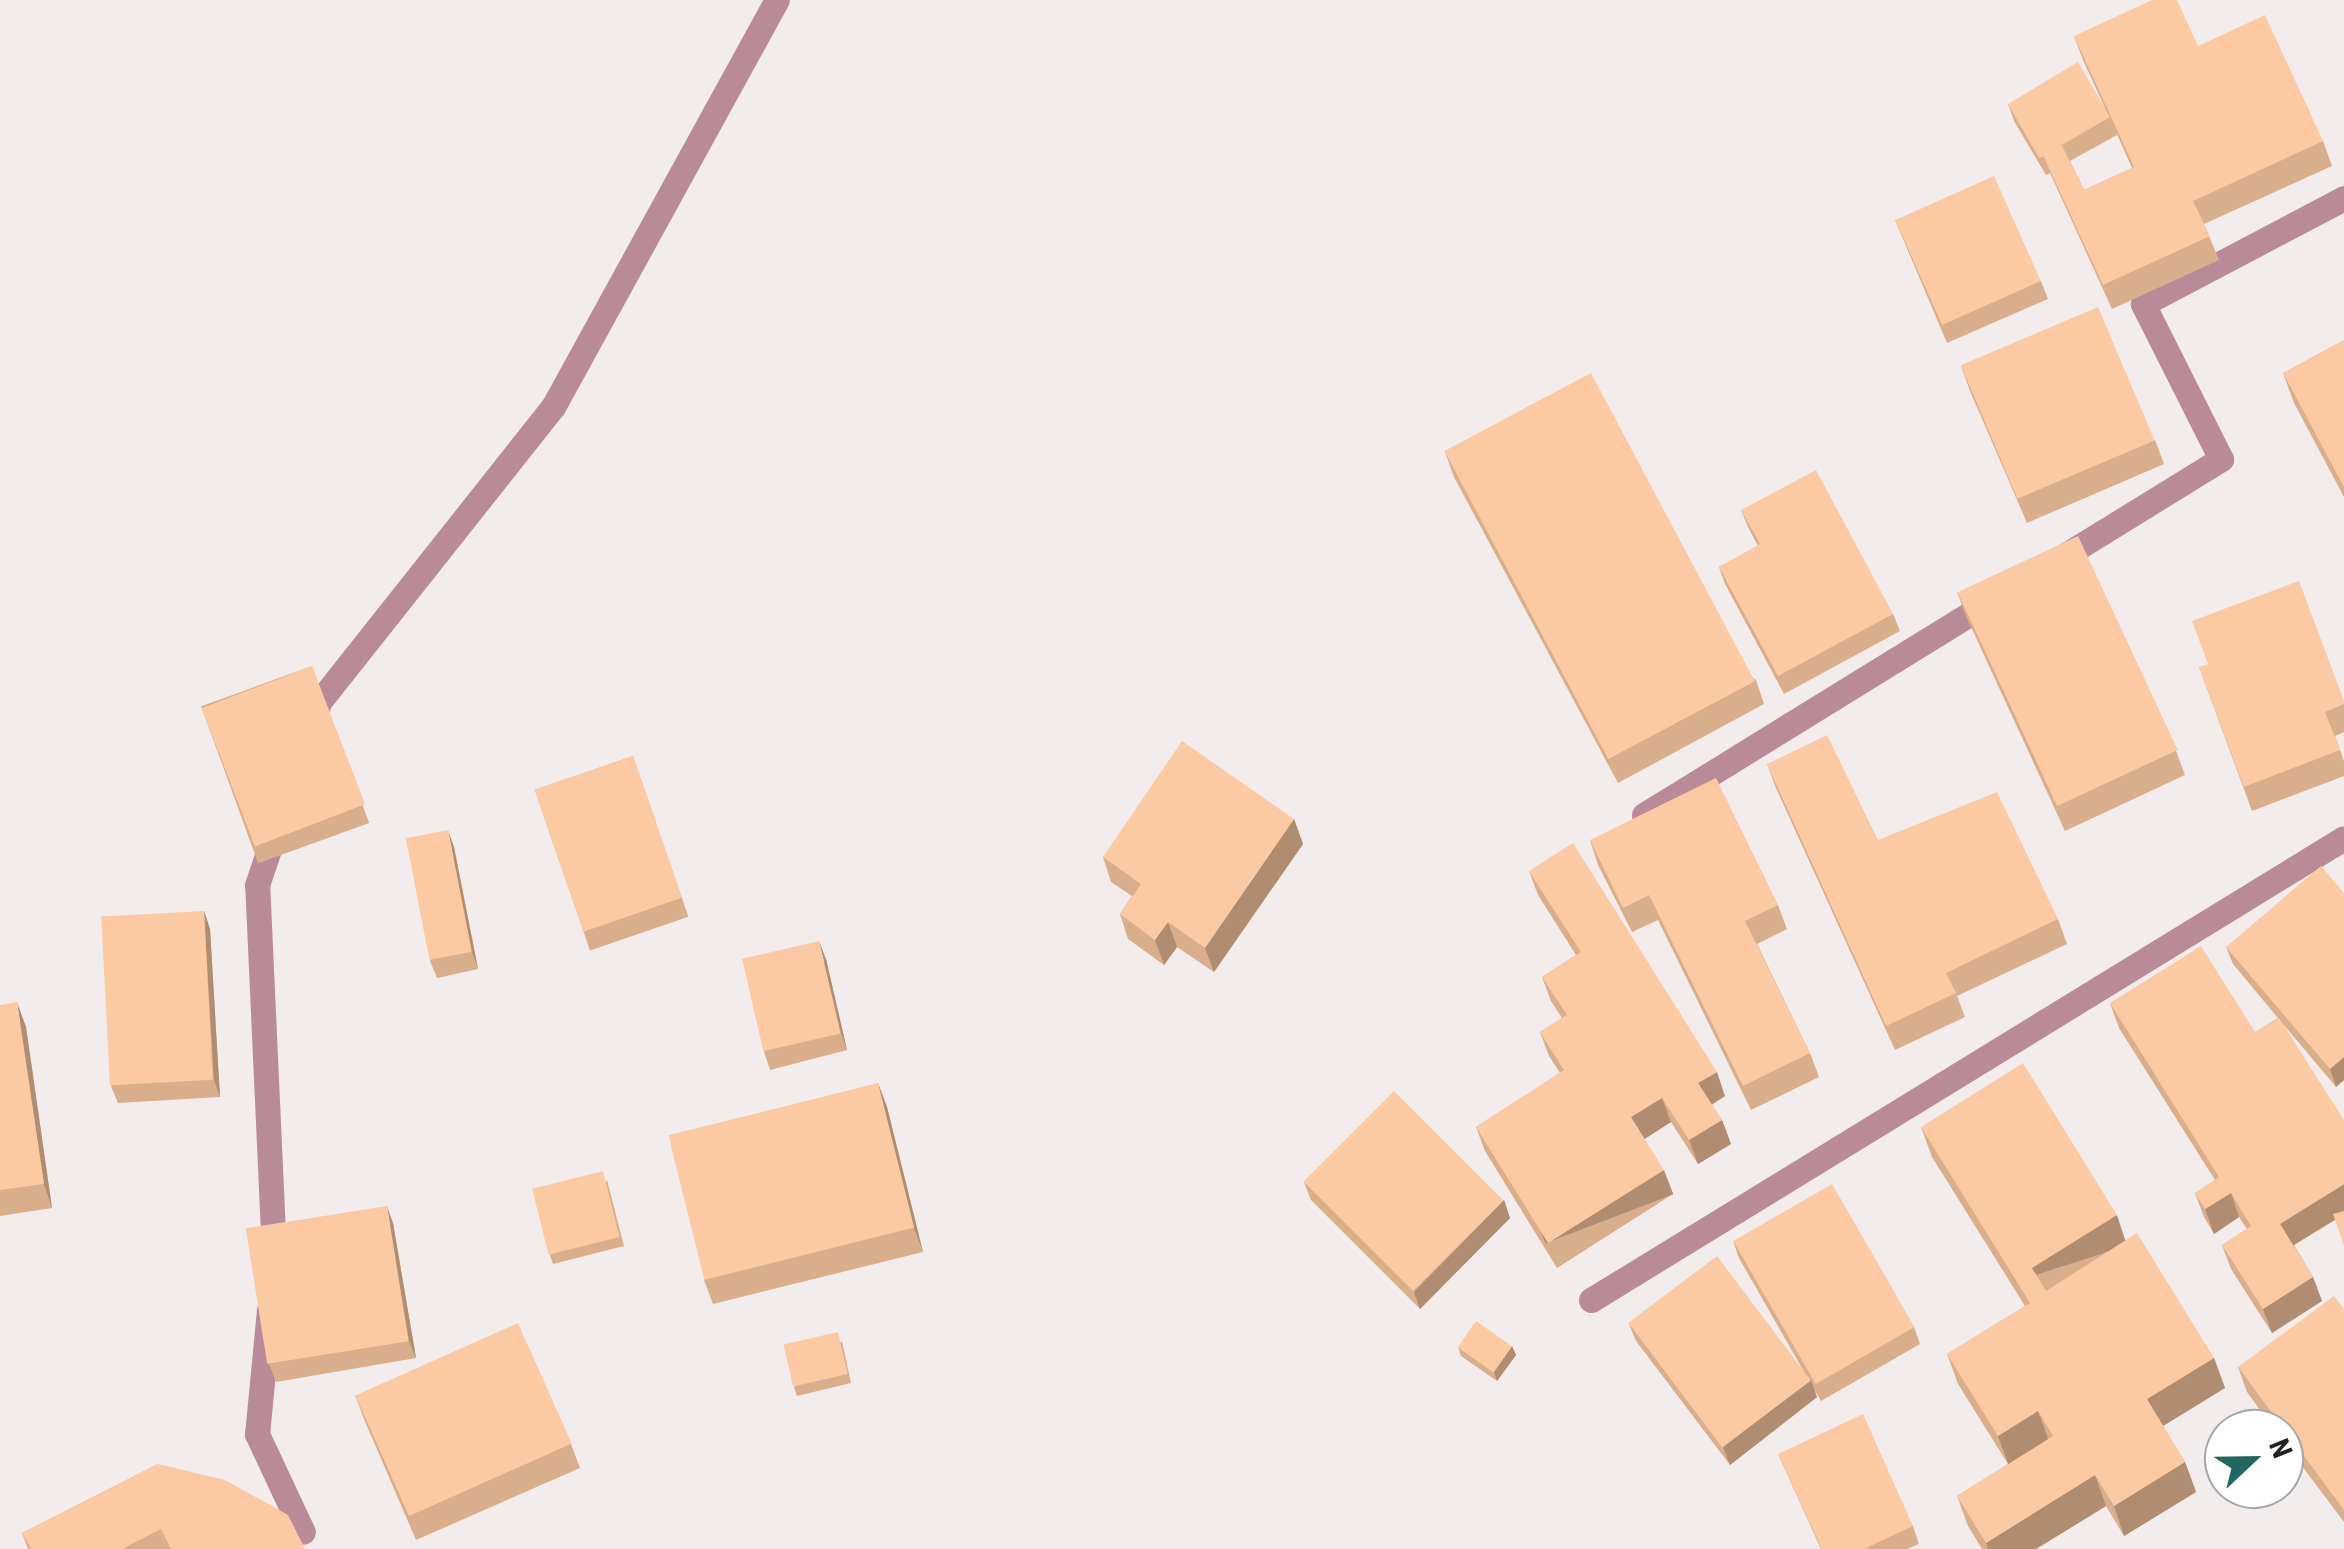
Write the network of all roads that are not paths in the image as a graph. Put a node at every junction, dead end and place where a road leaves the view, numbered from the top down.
1 (777, 0) edge
2 (2344, 198) edge
3 (300, 757) edge
4 (282, 812) edge
5 (1644, 815) edge
6 (2344, 838) edge
7 (1591, 1300) dead end
8 (303, 1532) dead end

1 - 3 street
2 - 5 street
4 - 8 street
6 - 7 street

